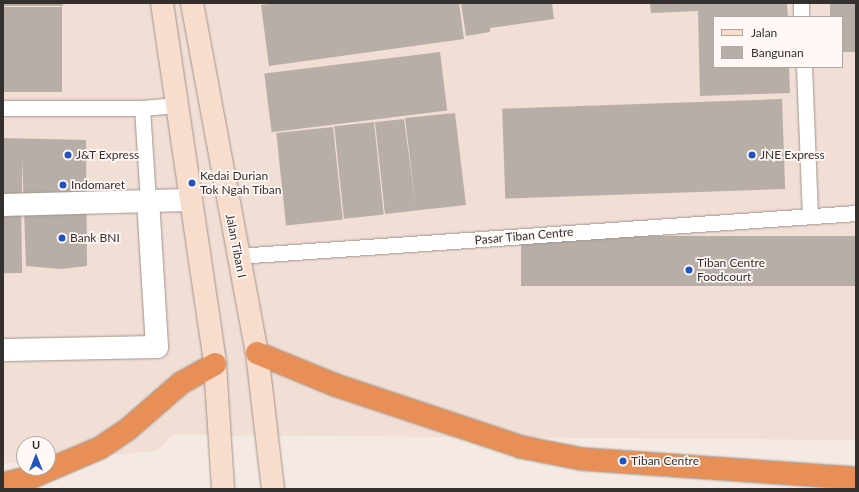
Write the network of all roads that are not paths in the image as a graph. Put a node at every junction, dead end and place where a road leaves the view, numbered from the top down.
1 (162, 3) edge
2 (192, 3) edge
3 (801, 3) edge
4 (801, 16) edge
5 (804, 68) edge
6 (177, 105) junction
7 (3, 108) edge
8 (142, 108) junction
9 (190, 200) junction
10 (148, 201) junction
11 (3, 205) edge
12 (856, 213) edge
13 (810, 215) junction
14 (237, 256) junction
15 (3, 350) edge
16 (257, 353) junction
17 (214, 364) junction
18 (856, 478) edge
19 (3, 484) edge
20 (223, 489) edge
21 (273, 489) edge

1 - 6 street
2 - 14 street, Jalan Tiban I
3 - 4 lane
5 - 13 lane
6 - 8 lane
6 - 9 street
7 - 8 lane
8 - 10 lane
9 - 10 street
9 - 17 street
10 - 11 street
10 - 15 street
12 - 13 lane, Pasar Tiban Centre
13 - 14 lane, Pasar Tiban Centre
14 - 16 street, Jalan Tiban I
16 - 18 highway
16 - 21 street, Jalan Tiban I
17 - 19 highway
17 - 20 street

